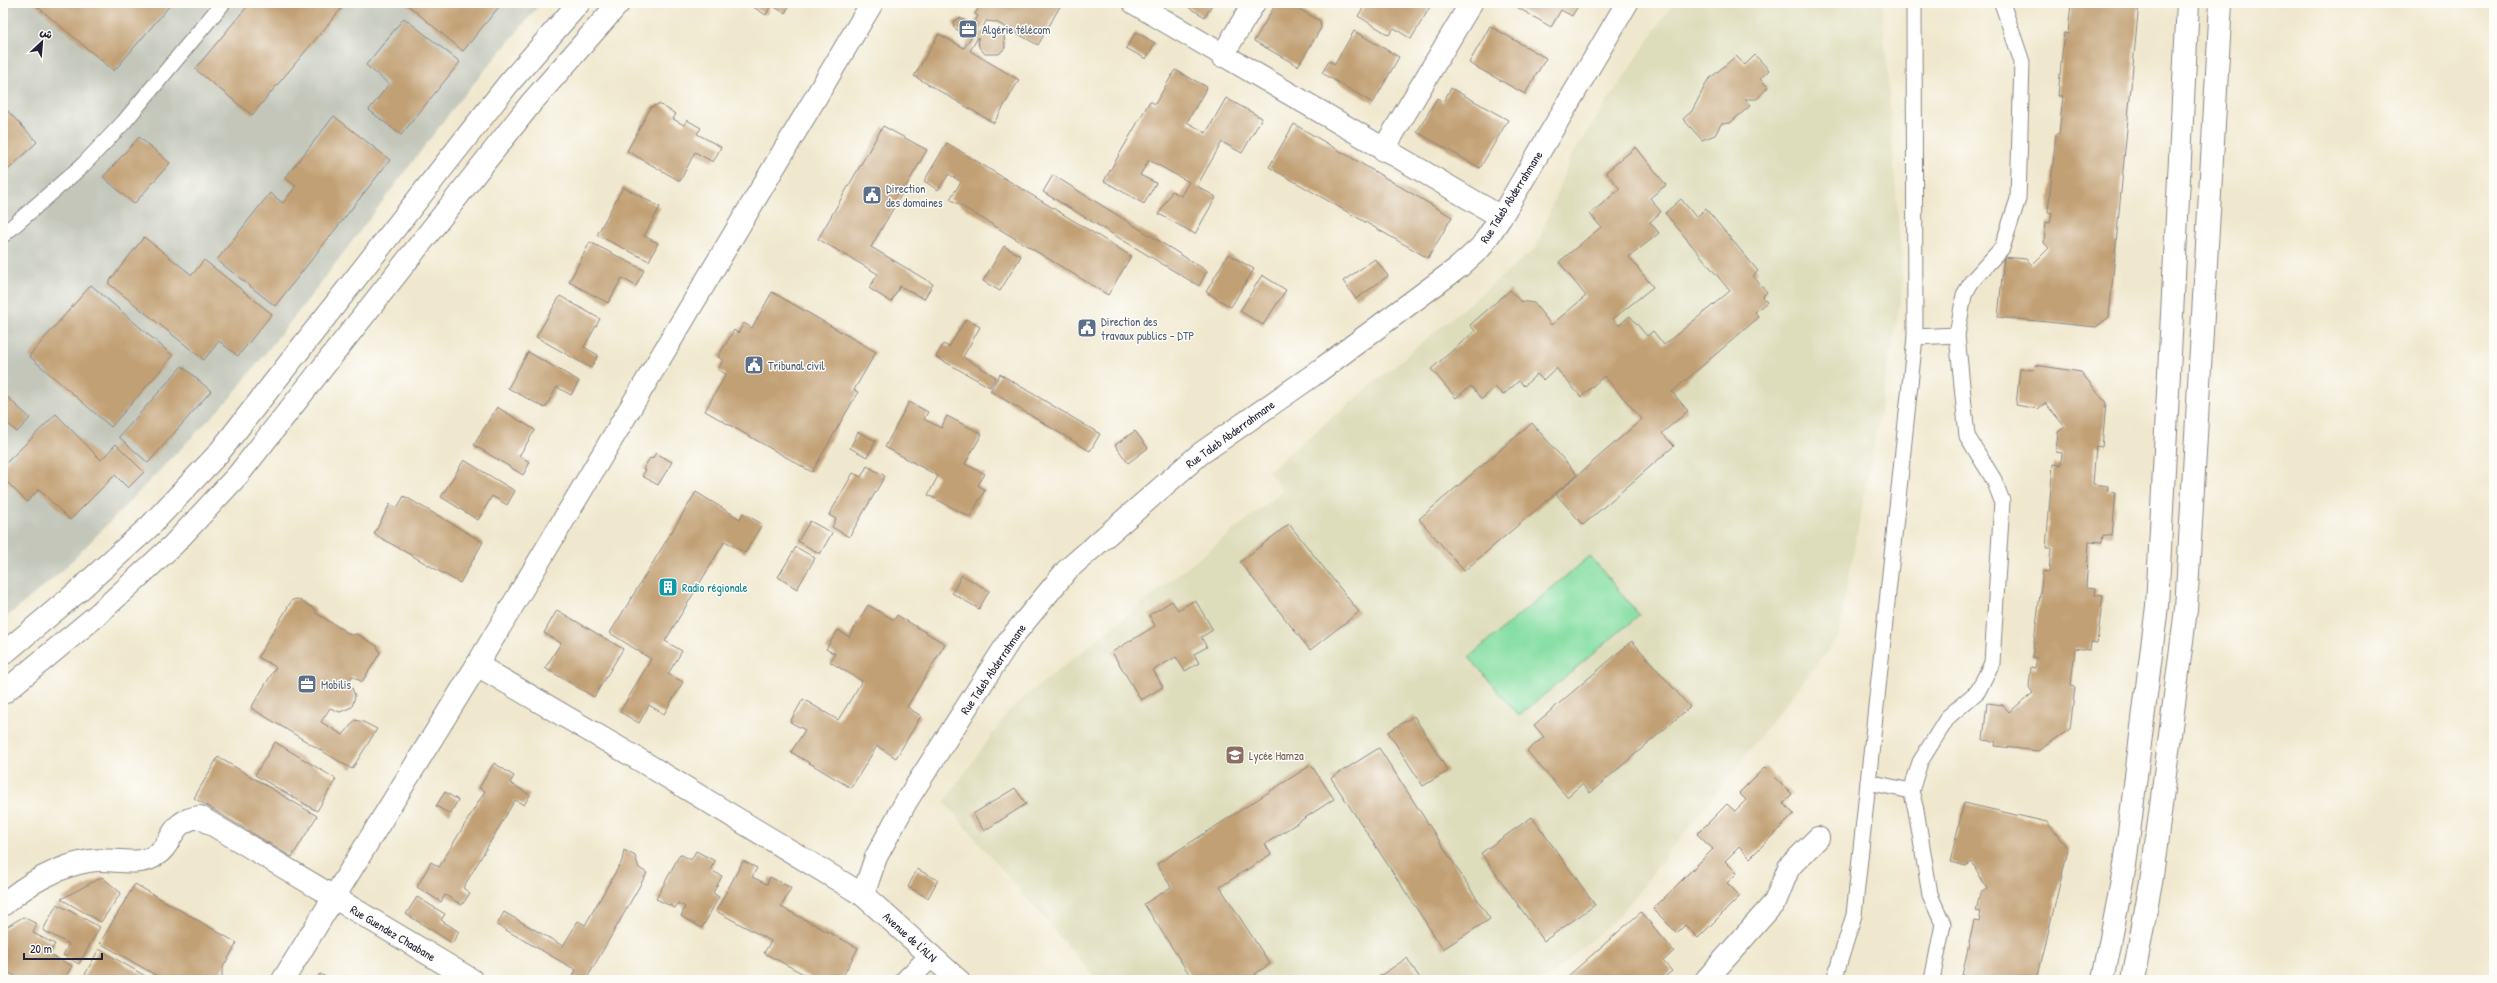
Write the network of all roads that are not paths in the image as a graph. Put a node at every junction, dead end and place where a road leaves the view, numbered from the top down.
1 (223, 3) edge
2 (579, 3) edge
3 (619, 3) edge
4 (872, 3) edge
5 (1134, 3) edge
6 (1254, 3) edge
7 (1471, 3) edge
8 (1627, 3) edge
9 (1914, 3) edge
10 (2002, 3) edge
11 (2188, 3) edge
12 (2221, 3) edge
13 (1222, 56) junction
14 (1384, 150) junction
15 (1501, 218) junction
16 (3, 235) edge
17 (1957, 336) junction
18 (1915, 337) junction
19 (3, 654) edge
20 (477, 665) junction
21 (3, 693) edge
22 (1868, 782) junction
23 (1911, 791) junction
24 (1818, 838) dead end
25 (862, 895) junction
26 (334, 898) junction
27 (3, 905) edge
28 (931, 956) junction
29 (283, 980) edge
30 (472, 980) edge
31 (907, 980) edge
32 (958, 980) edge
33 (1706, 980) edge
34 (1834, 980) edge
35 (1932, 980) edge
36 (2103, 980) edge
37 (2133, 980) edge

1 - 16 lane
2 - 19 street
3 - 21 street
4 - 20 street
5 - 13 street
6 - 13 street
7 - 14 street
8 - 15 street, Rue Taleb Abderrahmane
9 - 18 lane
10 - 17 lane
11 - 36 street
12 - 37 street
13 - 14 street
14 - 15 street
15 - 25 street, Rue Taleb Abderrahmane
17 - 18 lane
17 - 23 lane
18 - 22 lane
20 - 25 street, Avenue de l'ALN
20 - 26 street
22 - 23 lane
22 - 34 lane
23 - 35 lane
24 - 33 street
25 - 28 street, Avenue de l'ALN
26 - 27 street, Rue Guendez Chaabane
26 - 29 street
26 - 30 street, Rue Guendez Chaabane
28 - 31 street
28 - 32 street, Avenue de l'ALN

